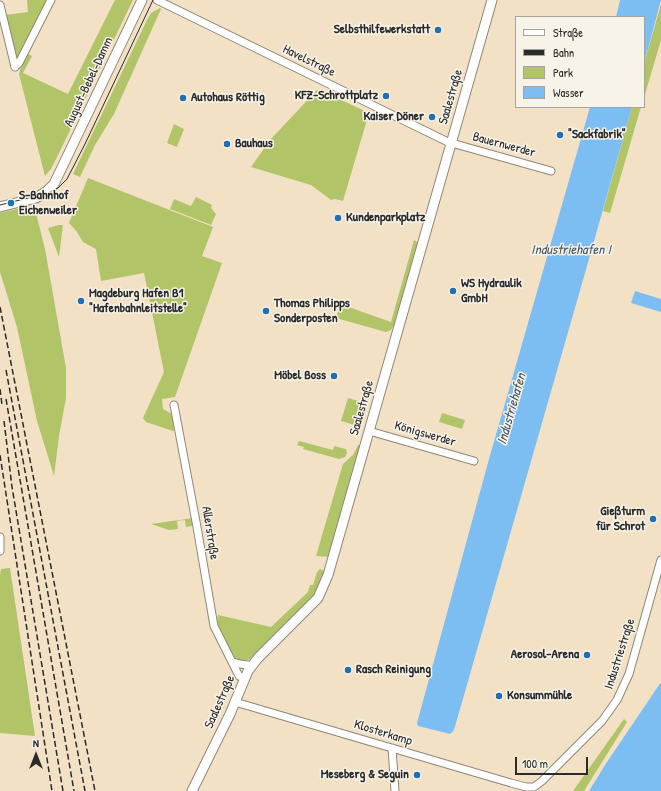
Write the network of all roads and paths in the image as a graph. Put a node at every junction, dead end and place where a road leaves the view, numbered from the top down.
1 (51, 0) edge
2 (142, 0) edge
3 (157, 0) edge
4 (492, 0) edge
5 (0, 5) edge
6 (451, 143) junction
7 (551, 171) dead end
8 (43, 190) junction
9 (0, 200) edge
10 (0, 207) edge
11 (174, 405) dead end
12 (369, 431) junction
13 (474, 461) dead end
14 (0, 537) edge
15 (0, 551) edge
16 (661, 560) edge
17 (233, 662) junction
18 (251, 667) junction
19 (244, 678) junction
20 (235, 702) junction
21 (392, 748) junction
22 (524, 786) joint
23 (192, 791) edge
24 (395, 791) edge

1 - 5 street
2 - 8 main road, August-Bebel-Damm
3 - 6 street, Havelstraße
4 - 6 main road, Saalestraße
6 - 7 street, Bauernwerder
6 - 12 main road, Saalestraße
8 - 9 main road
8 - 10 main road
11 - 17 street, Allerstraße
12 - 13 street, Königswerder
12 - 18 main road, Saalestraße
14 - 15 street
16 - 22 street, Industriestraße
17 - 18 street
17 - 19 street, Allerstraße
18 - 19 main road, Saalestraße
19 - 20 main road, Saalestraße
20 - 21 street, Klosterkamp
20 - 23 main road, Saalestraße
21 - 22 street, Klosterkamp
21 - 24 street

